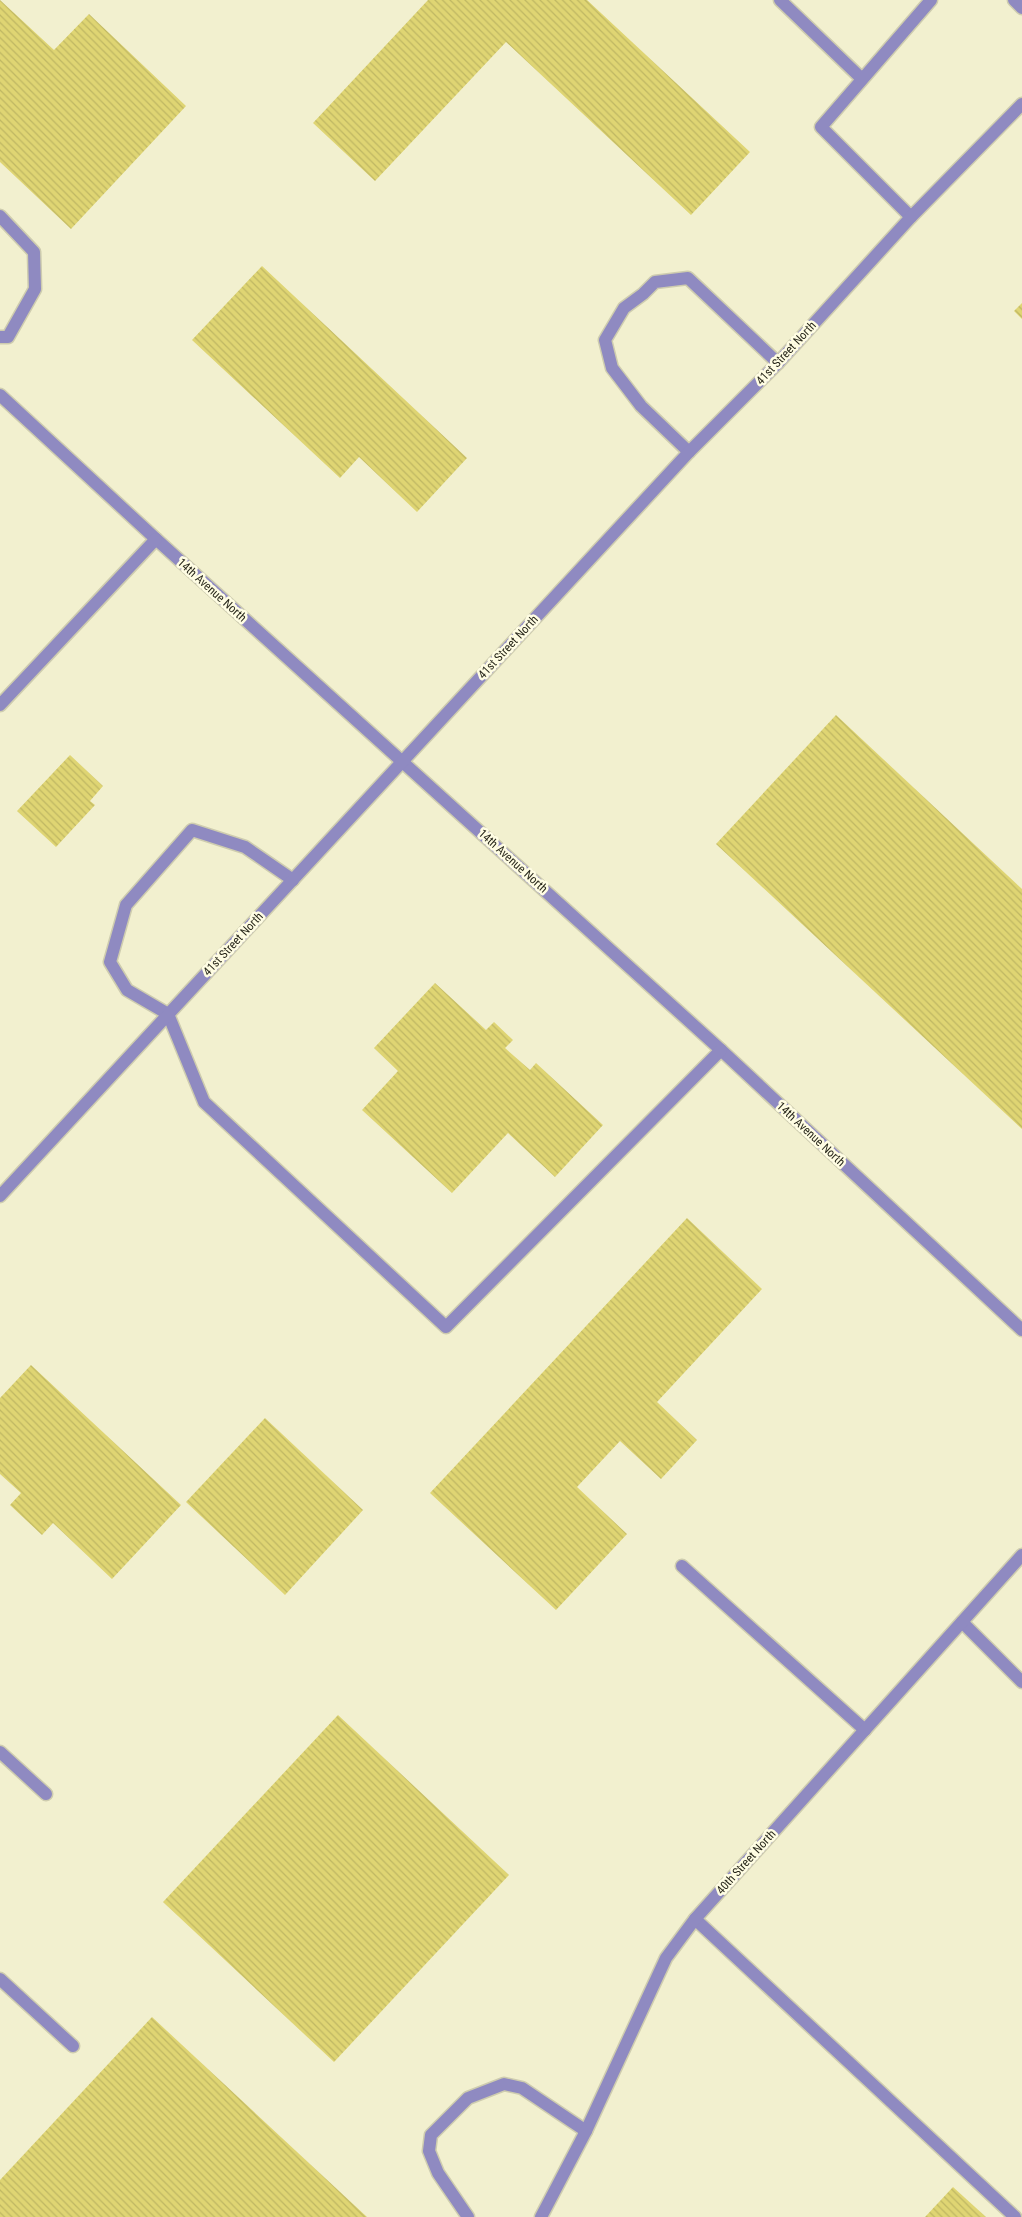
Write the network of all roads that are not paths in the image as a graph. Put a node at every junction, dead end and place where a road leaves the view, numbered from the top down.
1 (780, 0) edge
2 (931, 0) edge
3 (1014, 0) edge
4 (1022, 8) edge
5 (862, 78) junction
6 (1022, 104) edge
7 (0, 216) edge
8 (911, 217) junction
9 (0, 337) edge
10 (778, 363) junction
11 (0, 395) edge
12 (689, 452) junction
13 (156, 539) junction
14 (0, 705) edge
15 (402, 761) junction
16 (293, 880) junction
17 (168, 1014) junction
18 (721, 1050) junction
19 (0, 1196) edge
20 (1022, 1330) edge
21 (1022, 1555) edge
22 (682, 1566) dead end
23 (962, 1622) junction
24 (1022, 1682) edge
25 (865, 1730) junction
26 (0, 1752) edge
27 (46, 1794) dead end
28 (695, 1919) junction
29 (0, 1979) edge
30 (73, 2046) dead end
31 (586, 2131) junction
32 (468, 2217) edge
33 (541, 2217) edge
34 (1015, 2217) edge

1 - 5 street
2 - 5 street
3 - 4 street
5 - 8 street
6 - 8 street, 41st Street North
7 - 9 street
8 - 10 street, 41st Street North
10 - 12 street, 41st Street North
10 - 12 street
11 - 13 street, 14th Avenue North
12 - 15 street, 41st Street North
13 - 14 street
13 - 15 street, 14th Avenue North
15 - 16 street, 41st Street North
15 - 18 street, 14th Avenue North
16 - 17 street, 41st Street North
16 - 17 street
17 - 18 street
17 - 19 street, 41st Street North
18 - 20 street, 14th Avenue North
21 - 23 street, 40th Street North
22 - 25 street
23 - 24 street
23 - 25 street, 40th Street North
25 - 28 street, 40th Street North
26 - 27 street
28 - 31 street, 40th Street North
28 - 34 street
29 - 30 street
31 - 32 street
31 - 33 street, 40th Street North

